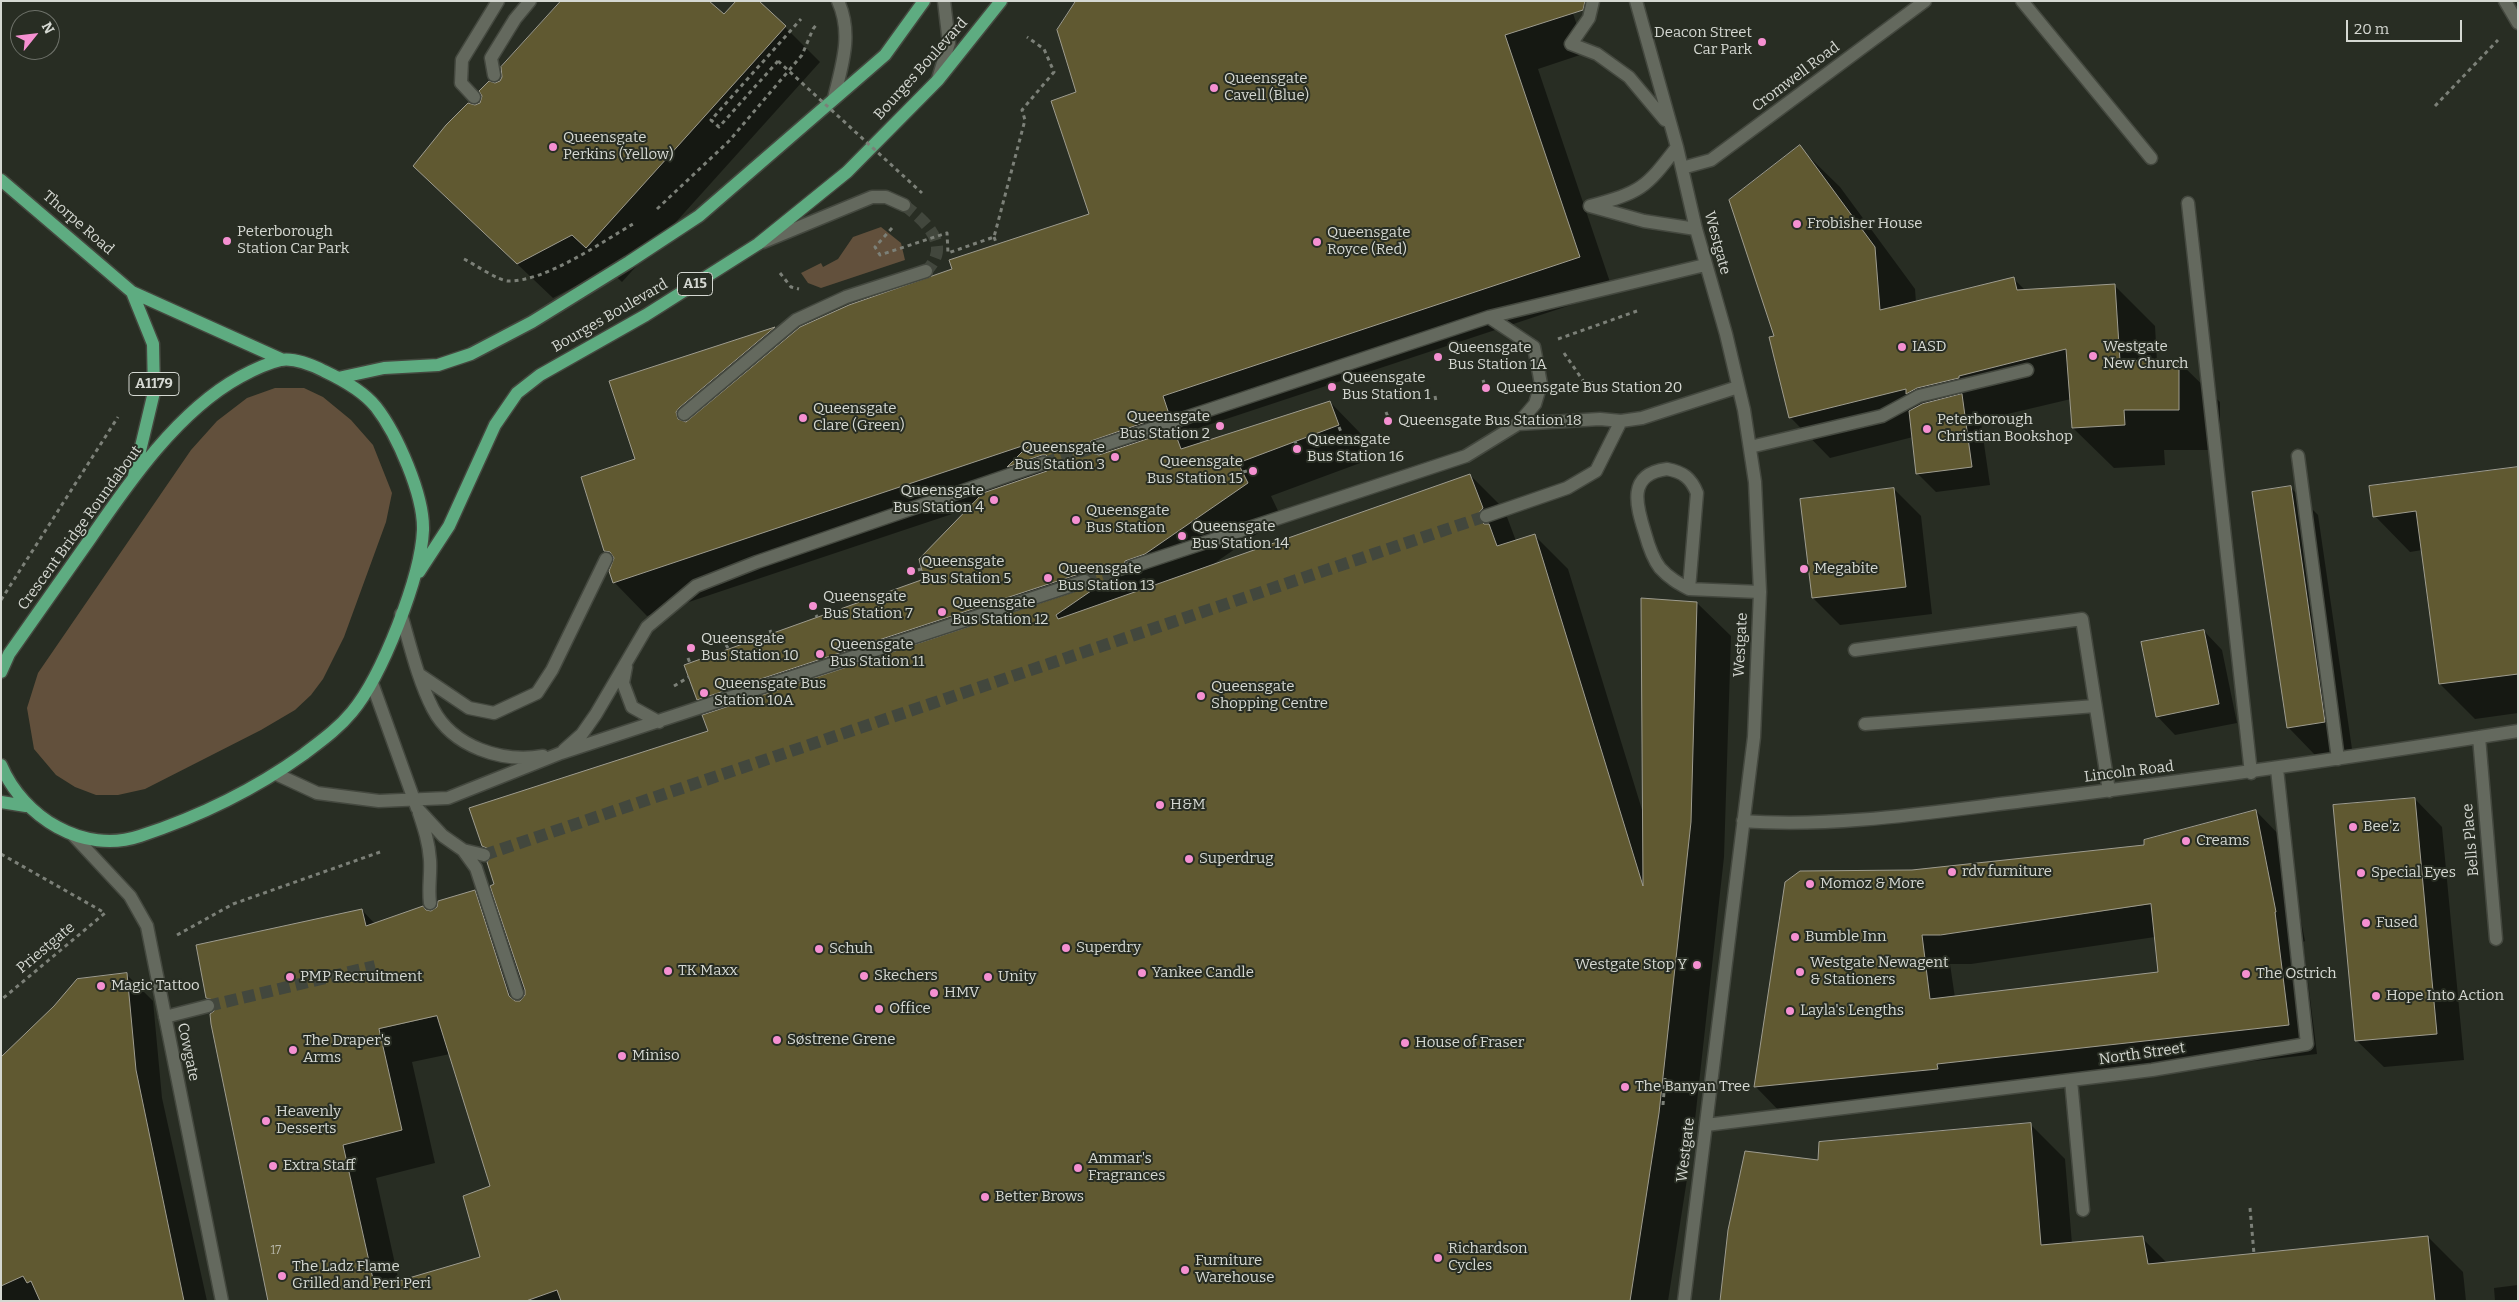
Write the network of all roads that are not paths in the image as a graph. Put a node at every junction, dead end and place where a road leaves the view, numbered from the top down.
1 (498, 1) edge
2 (530, 1) edge
3 (838, 1) edge
4 (924, 1) edge
5 (944, 1) edge
6 (1001, 1) edge
7 (1593, 1) edge
8 (1636, 1) edge
9 (1925, 1) edge
10 (2022, 1) edge
11 (2505, 1) edge
12 (2517, 22) edge
13 (494, 75) dead end
14 (938, 80) junction
15 (474, 97) dead end
16 (834, 98) junction
17 (1669, 124) junction
18 (1677, 147) junction
19 (2151, 158) dead end
20 (1682, 168) junction
21 (1, 180) edge
22 (2188, 203) dead end
23 (904, 205) tunnel mouth
24 (1696, 229) junction
25 (758, 244) junction
26 (1705, 264) junction
27 (926, 271) dead end
28 (132, 292) junction
29 (1489, 317) junction
30 (283, 360) junction
31 (2027, 370) dead end
32 (338, 378) junction
33 (1738, 387) junction
34 (684, 414) dead end
35 (1620, 422) junction
36 (1518, 424) junction
37 (1097, 447) tunnel mouth
38 (1750, 447) junction
39 (2298, 456) dead end
40 (1044, 463) tunnel mouth
41 (133, 478) junction
42 (1486, 516) tunnel mouth
43 (606, 559) dead end
44 (1131, 567) tunnel mouth
45 (416, 576) junction
46 (1085, 581) tunnel mouth
47 (1689, 589) junction
48 (1760, 592) junction
49 (401, 614) junction
50 (1855, 650) dead end
51 (628, 660) junction
52 (1, 672) edge
53 (420, 675) junction
54 (372, 683) junction
55 (2095, 706) junction
56 (659, 722) junction
57 (1865, 724) dead end
58 (2518, 731) edge
59 (2478, 737) junction
60 (561, 753) junction
61 (2338, 759) junction
62 (1, 764) edge
63 (2277, 768) junction
64 (2251, 773) junction
65 (276, 774) junction
66 (2109, 791) junction
67 (1, 802) edge
68 (416, 804) junction
69 (26, 806) junction
70 (1743, 821) junction
71 (72, 834) junction
72 (463, 850) junction
73 (484, 855) tunnel mouth
74 (430, 903) dead end
75 (2496, 939) dead end
76 (517, 994) dead end
77 (208, 1006) tunnel mouth
78 (165, 1017) junction
79 (2070, 1080) junction
80 (1706, 1125) junction
81 (2083, 1210) dead end
82 (222, 1301) edge
83 (1684, 1301) edge

1 - 15 street
2 - 13 street
3 - 16 street
4 - 16 main road
5 - 14 street
6 - 14 main road, Bourges Boulevard / A15
7 - 17 street
8 - 17 street, Westgate
9 - 20 street, Cromwell Road
10 - 19 street
11 - 12 street
14 - 25 main road, Bourges Boulevard / A15
16 - 32 main road
17 - 18 street, Westgate
18 - 20 street, Westgate
18 - 24 street
20 - 24 street, Westgate
21 - 28 main road, Thorpe Road / A1179
22 - 64 street
23 - 25 street
24 - 26 street, Westgate
25 - 45 main road, Bourges Boulevard / A15
26 - 29 street
26 - 33 street, Westgate
27 - 34 street
28 - 30 main road, Thorpe Road / A1179
28 - 41 main road, Thorpe Road / A1179
29 - 36 street
29 - 37 street
30 - 32 main road
30 - 41 main road, Crescent Bridge Roundabout
31 - 38 street
32 - 45 main road
33 - 35 street
33 - 38 street, Westgate
35 - 36 street
35 - 42 street
36 - 44 street
38 - 48 street, Westgate
39 - 61 street
40 - 51 street
41 - 52 main road, Crescent Bridge Roundabout
43 - 53 street
45 - 49 main road
46 - 56 street
47 - 47 street
47 - 48 street
48 - 70 street, Westgate
49 - 53 street
49 - 54 main road
50 - 55 street
51 - 56 street
51 - 60 street
53 - 60 street
54 - 65 main road
54 - 68 street
55 - 57 street
55 - 66 street
56 - 60 street
58 - 59 street, Lincoln Road
59 - 61 street, Lincoln Road
59 - 75 street, Bells Place
60 - 68 street
61 - 63 street, Lincoln Road
62 - 69 main road
63 - 64 street, Lincoln Road
63 - 79 street, North Street
64 - 66 street, Lincoln Road
65 - 68 street
65 - 71 main road
66 - 70 street, Lincoln Road
67 - 69 main road
68 - 72 street
68 - 74 street
69 - 71 main road
70 - 80 street, Westgate
71 - 78 street, Cowgate
72 - 73 street
72 - 76 street
77 - 78 street
78 - 82 street, Cowgate
79 - 80 street, North Street
79 - 81 street
80 - 83 street, Westgate

